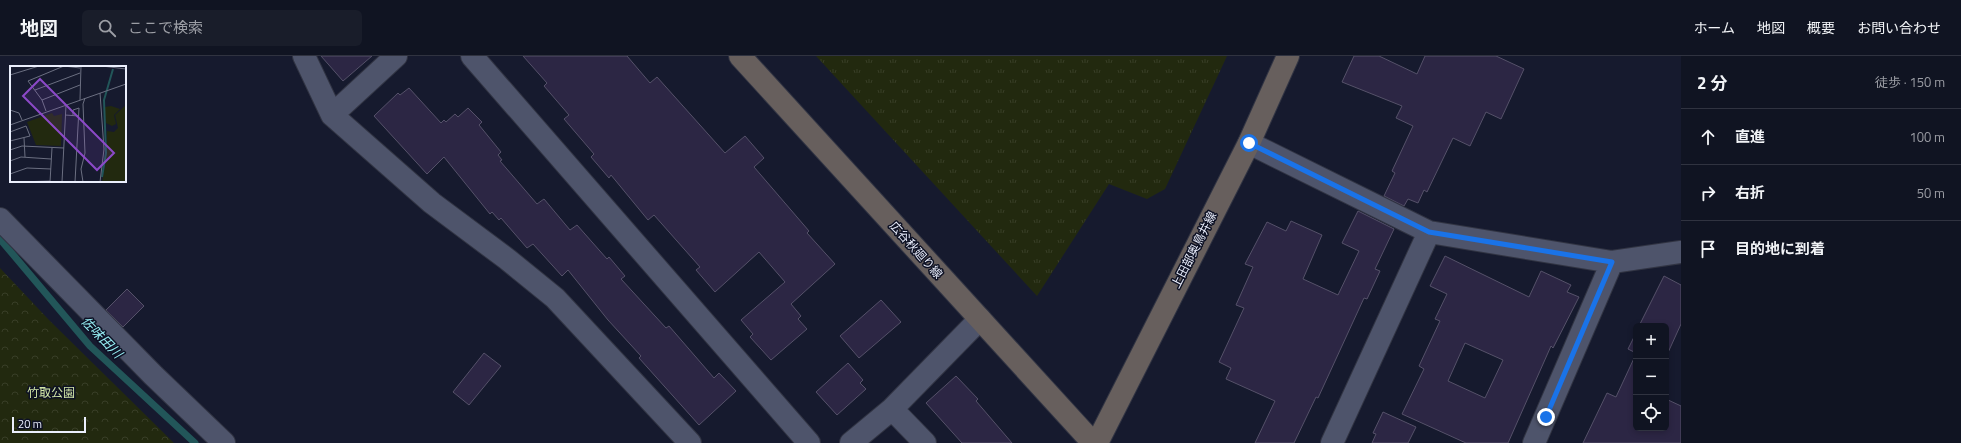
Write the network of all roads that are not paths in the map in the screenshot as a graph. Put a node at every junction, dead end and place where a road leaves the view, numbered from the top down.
1 (304, 56) edge
2 (396, 56) edge
3 (472, 56) edge
4 (740, 56) edge
5 (1288, 56) edge
6 (332, 115) junction
7 (1249, 143) junction
8 (0, 219) edge
9 (1429, 232) junction
10 (1681, 252) edge
11 (1612, 262) junction
12 (980, 319) junction
13 (892, 409) junction
14 (224, 443) edge
15 (690, 443) edge
16 (809, 443) edge
17 (851, 443) edge
18 (925, 443) edge
19 (1093, 443) edge
20 (1097, 443) edge
21 (1332, 443) edge
22 (1534, 443) edge

1 - 6 street
2 - 6 street
3 - 16 street
4 - 12 street, 広谷秋廻り線
5 - 7 street, 上田部奥鳥井線
6 - 15 street
7 - 9 street
7 - 20 street, 上田部奥鳥井線
8 - 14 street
9 - 11 street
9 - 21 street
10 - 11 street
11 - 22 street
12 - 13 street
12 - 19 street, 広谷秋廻り線
13 - 17 street
13 - 18 street

